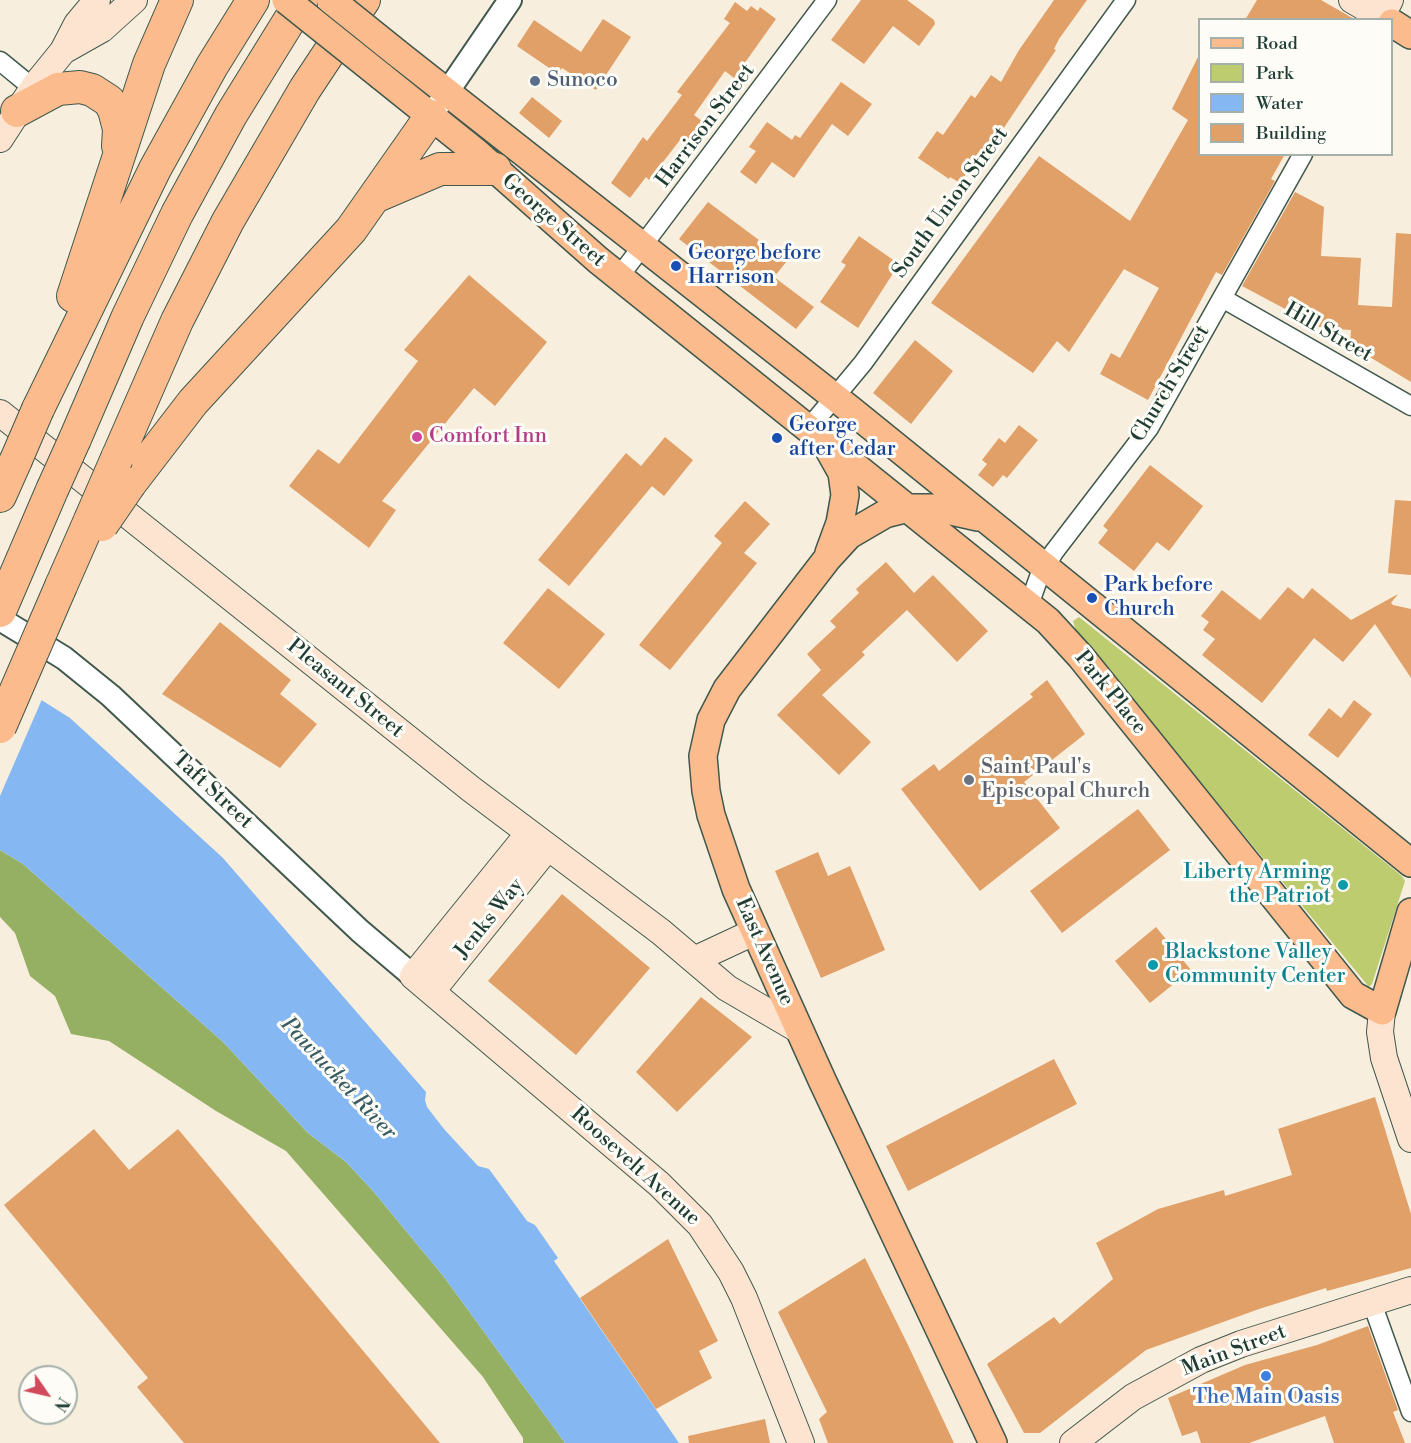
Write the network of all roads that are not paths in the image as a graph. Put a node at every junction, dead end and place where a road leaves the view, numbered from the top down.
1 (97, 0) edge
2 (134, 0) edge
3 (177, 0) edge
4 (253, 0) edge
5 (286, 0) edge
6 (302, 0) edge
7 (331, 0) edge
8 (364, 0) edge
9 (510, 0) edge
10 (827, 0) edge
11 (1126, 0) edge
12 (1352, 0) edge
13 (1385, 16) edge
14 (1393, 22) edge
15 (1411, 35) edge
16 (63, 51) junction
17 (0, 61) edge
18 (25, 99) junction
19 (439, 104) junction
20 (0, 138) edge
21 (1302, 156) edge
22 (116, 159) junction
23 (495, 170) junction
24 (378, 195) junction
25 (644, 245) junction
26 (619, 277) junction
27 (1222, 298) junction
28 (843, 404) junction
29 (1411, 406) edge
30 (38, 409) junction
31 (0, 413) edge
32 (815, 434) junction
33 (123, 471) junction
34 (0, 496) edge
35 (909, 508) junction
36 (987, 520) junction
37 (827, 559) junction
38 (1044, 566) junction
39 (1029, 605) junction
40 (0, 611) edge
41 (0, 619) edge
42 (0, 727) edge
43 (539, 840) junction
44 (1411, 863) edge
45 (1411, 912) edge
46 (754, 932) junction
47 (694, 960) junction
48 (423, 984) junction
49 (1382, 1011) junction
50 (799, 1030) junction
51 (1411, 1139) edge
52 (1411, 1290) edge
53 (1372, 1303) junction
54 (1411, 1412) edge
55 (801, 1443) edge
56 (993, 1443) edge
57 (1072, 1443) edge

1 - 16 main road
2 - 16 main road
3 - 22 highway
4 - 30 highway
5 - 19 main road, George Street, bridge
6 - 40 highway, bridge
7 - 19 main road, George Street, bridge
8 - 33 highway
9 - 19 street
10 - 25 street, Harrison Street
11 - 28 street, South Union Street
12 - 13 main road
14 - 15 main road
16 - 18 main road
17 - 18 street
18 - 20 main road
18 - 22 highway
19 - 23 main road, George Street
19 - 24 highway
19 - 25 main road, George Street
21 - 27 street, Church Street
22 - 30 highway
23 - 24 highway
23 - 26 main road, George Street
24 - 33 highway
25 - 26 street, Harrison Street
25 - 28 main road, George Street
26 - 32 main road, George Street
27 - 29 street, Hill Street
27 - 38 street, Church Street
28 - 32 street, South Union Street
28 - 36 main road
30 - 34 highway, bridge
31 - 43 main road, Pleasant Street
32 - 35 main road, Park Place
32 - 37 main road
33 - 42 highway, bridge
35 - 36 main road, East Avenue
35 - 37 main road, East Avenue
35 - 39 main road, Park Place
36 - 38 main road
37 - 46 main road, East Avenue
38 - 39 street, Church Street
38 - 44 main road
39 - 49 main road, Park Place
41 - 48 street, Taft Street
43 - 47 main road, Pleasant Street
43 - 48 main road, Jenks Way
45 - 49 main road
46 - 47 main road
46 - 50 main road, East Avenue
47 - 50 main road, Pleasant Street
48 - 55 main road, Roosevelt Avenue
49 - 51 main road
50 - 56 main road, East Avenue
52 - 53 main road, Main Street
53 - 54 street
53 - 57 main road, Main Street

